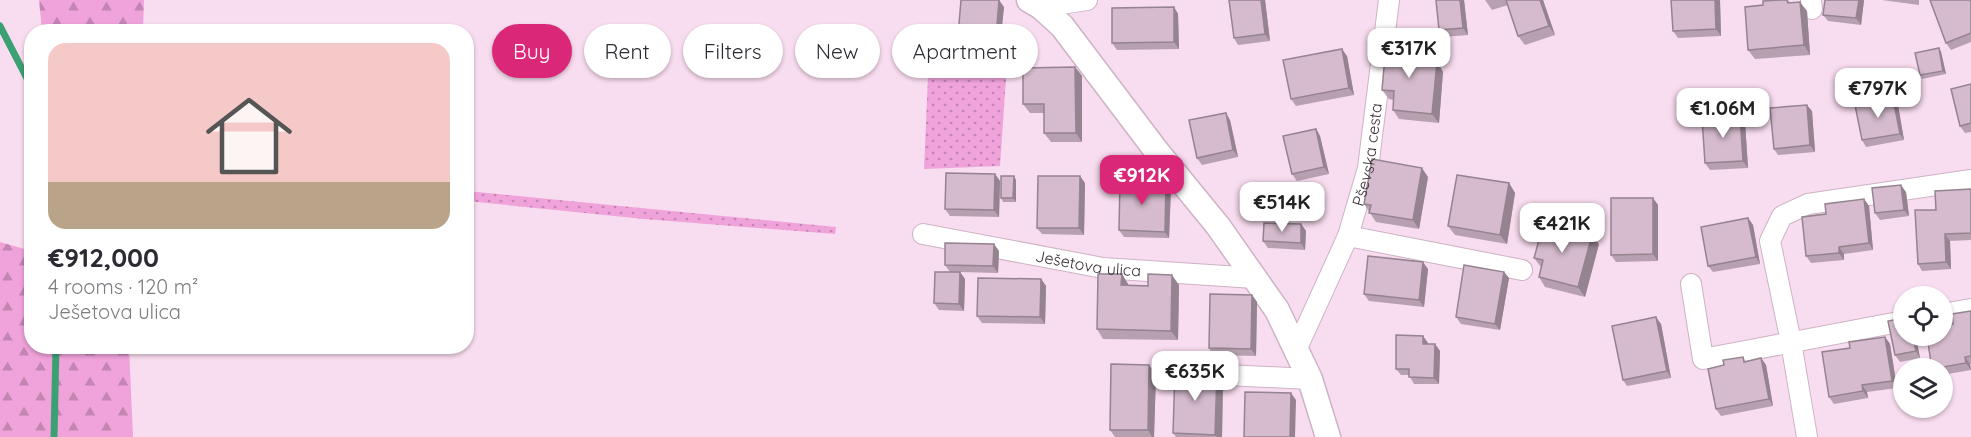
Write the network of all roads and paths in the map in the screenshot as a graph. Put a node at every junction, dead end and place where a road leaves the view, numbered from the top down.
1 (1086, 0) edge
2 (1389, 0) edge
3 (1035, 3) edge
4 (1971, 180) edge
5 (923, 234) dead end
6 (1348, 236) junction
7 (1522, 270) dead end
8 (1255, 278) junction
9 (1691, 284) dead end
10 (1971, 309) edge
11 (1953, 312) edge
12 (1893, 323) edge
13 (1791, 342) junction
14 (1297, 348) junction
15 (1162, 372) dead end
16 (1310, 379) junction
17 (1328, 437) edge
18 (1807, 437) edge

1 - 3 street
2 - 6 street, Pševska cesta
3 - 8 street
4 - 13 street
5 - 8 street, Ješetova ulica
6 - 7 street
6 - 14 street
8 - 14 street
9 - 13 street
10 - 11 street
12 - 13 street
13 - 18 street
14 - 16 street
15 - 16 street
16 - 17 street

